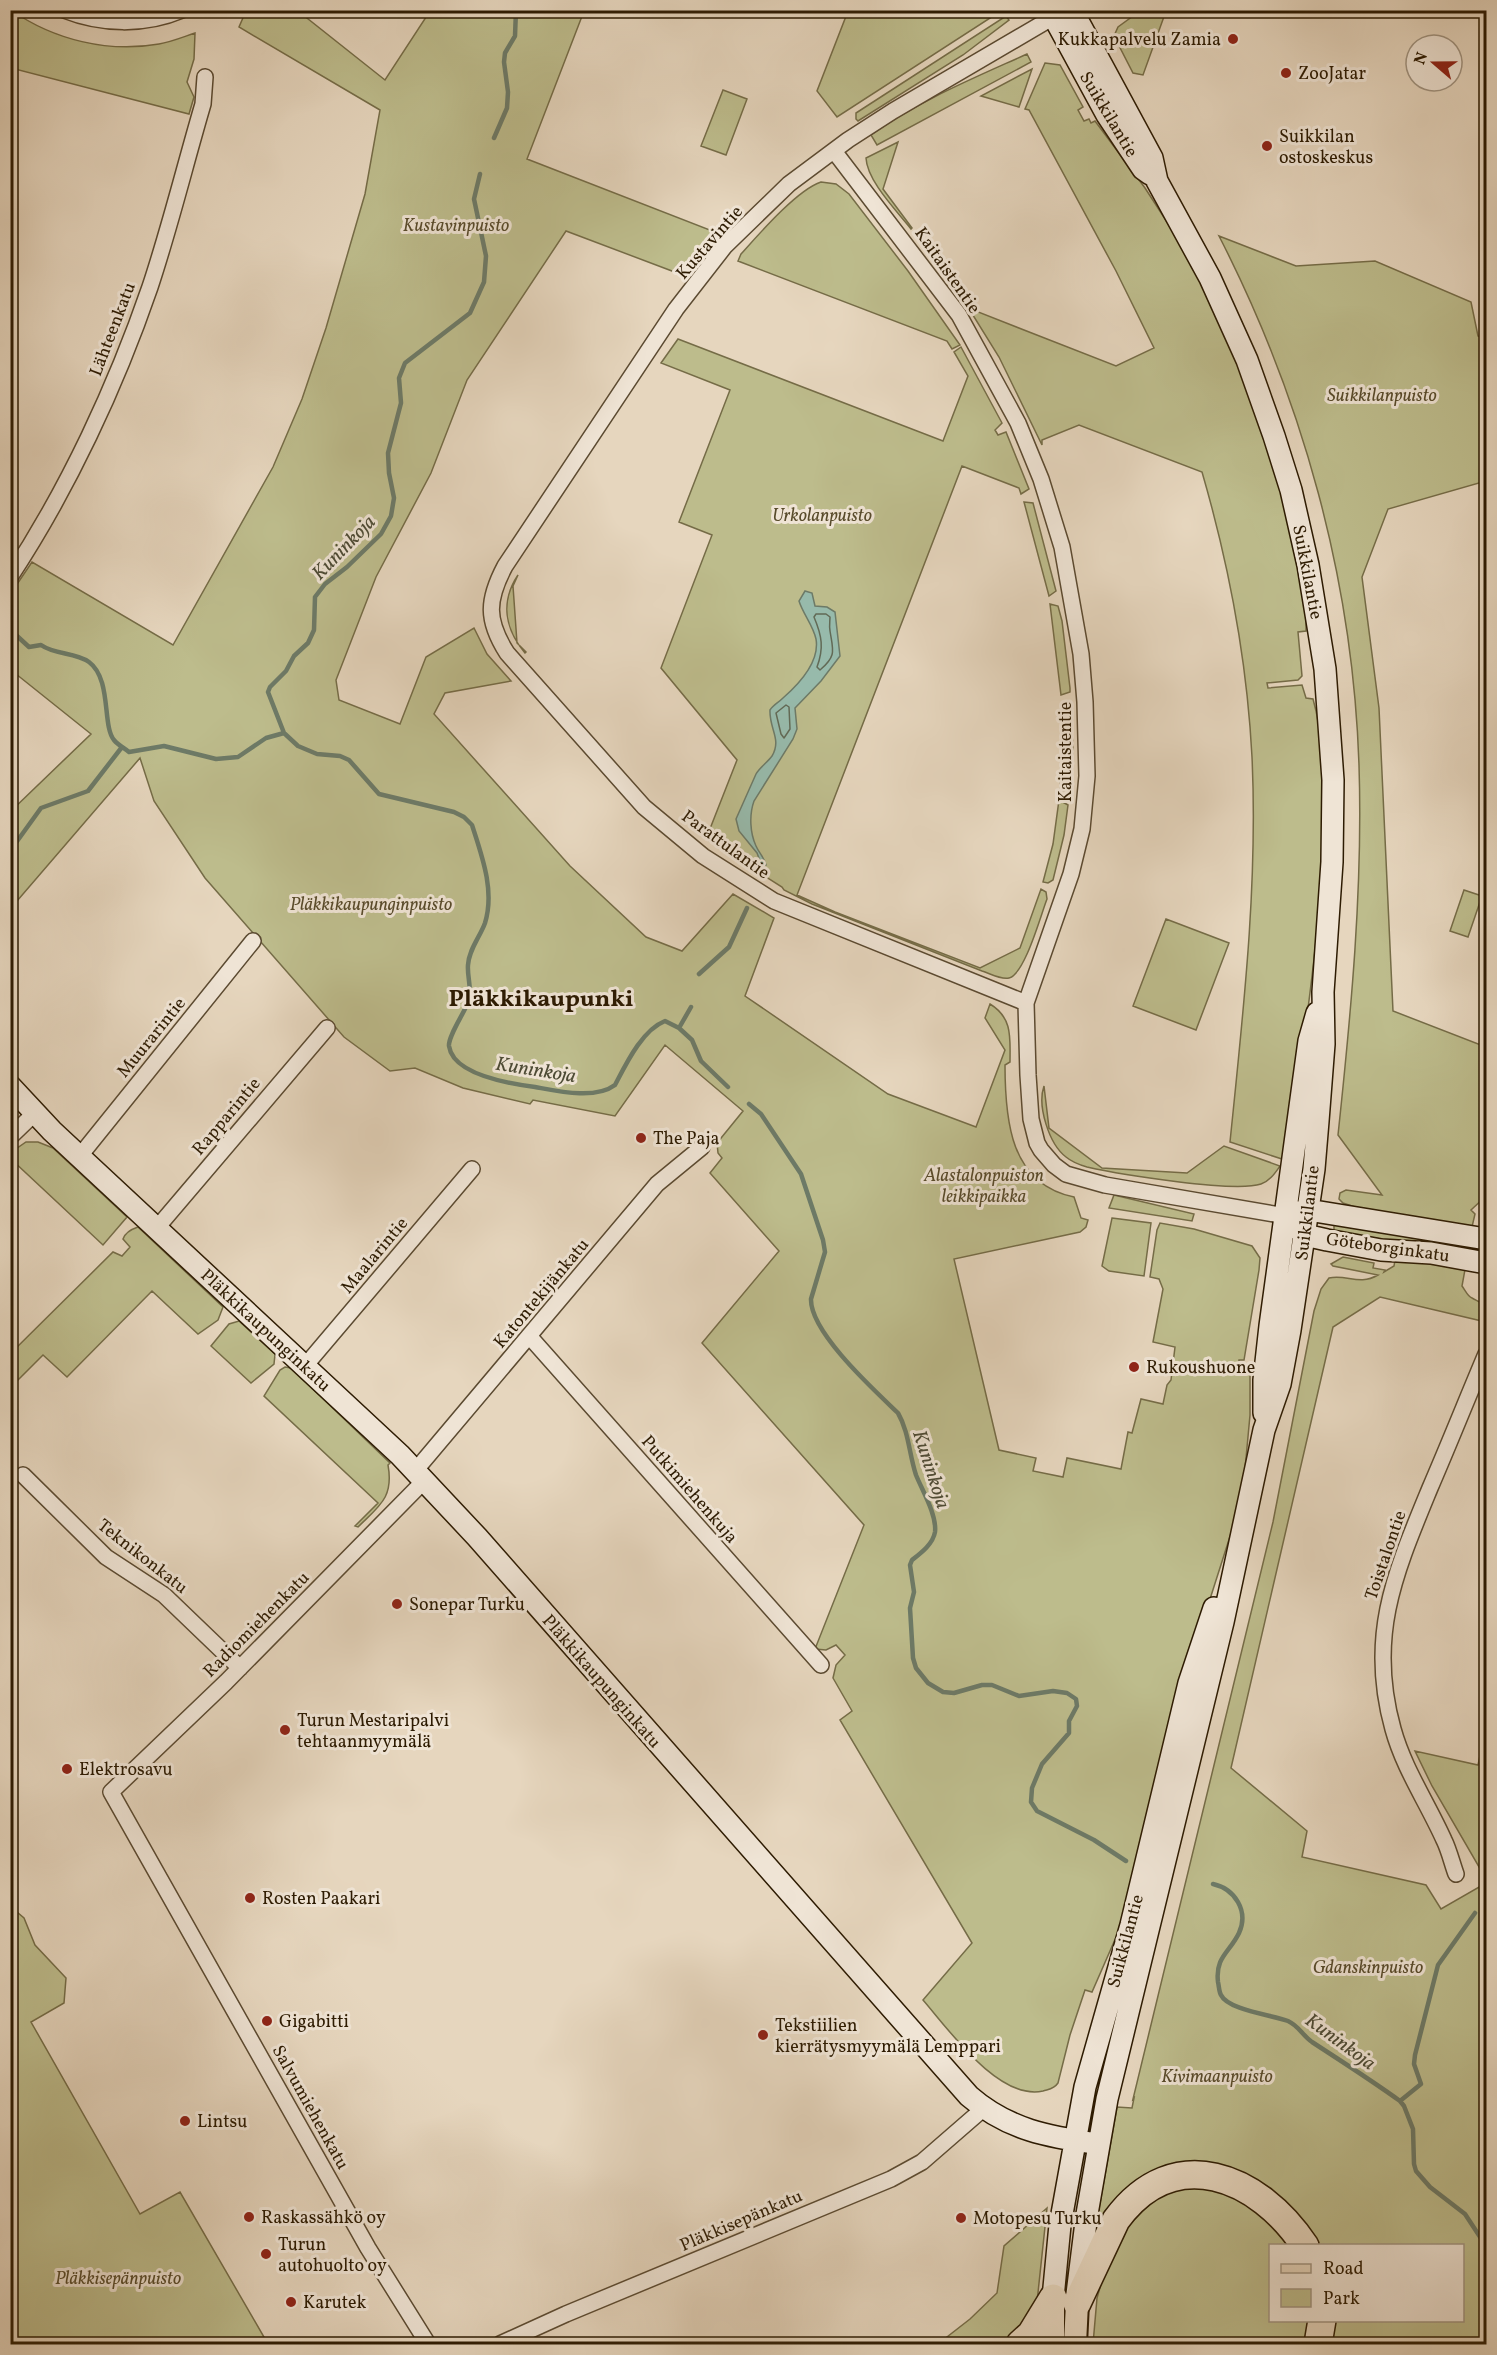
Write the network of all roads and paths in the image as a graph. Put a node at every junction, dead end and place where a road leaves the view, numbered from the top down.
1 (64, 10) edge
2 (182, 10) edge
3 (1060, 12) edge
4 (206, 77) dead end
5 (834, 151) junction
6 (10, 577) edge
7 (491, 605) joint
8 (253, 941) dead end
9 (1323, 993) junction
10 (1026, 1003) junction
11 (327, 1028) dead end
12 (10, 1086) edge
13 (35, 1113) junction
14 (10, 1137) edge
15 (702, 1147) dead end
16 (79, 1157) junction
17 (472, 1169) dead end
18 (1308, 1210) junction
19 (1286, 1216) junction
20 (156, 1229) junction
21 (1305, 1235) junction
22 (1486, 1239) edge
23 (1486, 1263) edge
24 (530, 1337) junction
25 (1486, 1354) edge
26 (305, 1366) junction
27 (1264, 1430) junction
28 (23, 1475) dead end
29 (420, 1476) junction
30 (1239, 1547) junction
31 (821, 1665) dead end
32 (240, 1668) junction
33 (111, 1792) joint
34 (1456, 1874) dead end
35 (983, 2109) junction
36 (1075, 2140) junction
37 (1099, 2144) junction
38 (1304, 2244) edge
39 (1065, 2301) junction
40 (1322, 2322) edge
41 (428, 2344) edge
42 (500, 2344) edge
43 (1020, 2344) edge
44 (1053, 2344) edge
45 (1075, 2344) edge
46 (1318, 2344) edge

1 - 2 street
3 - 5 street, Kustavintie
3 - 9 main road, Suikkilantie
4 - 6 street, Lähteenkatu
5 - 7 street, Kustavintie
5 - 10 street, Kaitaistentie
7 - 10 street, Parattulantie
8 - 16 street, Muurarintie
9 - 18 main road, Suikkilantie
9 - 19 main road, Suikkilantie
10 - 19 street, Kaitaistentie
11 - 20 street, Rapparintie
12 - 13 main road, Pläkkikaupunginkatu
13 - 14 street
13 - 16 main road, Pläkkikaupunginkatu
15 - 24 street, Katontekijänkatu
16 - 20 main road, Pläkkikaupunginkatu
17 - 26 street, Maalarintie
18 - 19 main road, Göteborginkatu
18 - 21 main road, Suikkilantie
18 - 22 main road, Göteborginkatu
19 - 21 main road, Göteborginkatu
19 - 27 main road, Suikkilantie
20 - 26 main road, Pläkkikaupunginkatu
21 - 23 main road, Göteborginkatu
21 - 27 main road, Suikkilantie
24 - 29 street, Katontekijänkatu
24 - 31 street, Putkimiehenkuja
25 - 34 street, Toistalontie
26 - 29 main road, Pläkkikaupunginkatu
27 - 30 main road, Suikkilantie
28 - 32 street, Teknikonkatu
29 - 32 street, Radiomiehenkatu
29 - 35 main road, Pläkkikaupunginkatu
30 - 36 main road, Suikkilantie
30 - 37 main road, Suikkilantie
32 - 33 street, Radiomiehenkatu
33 - 41 street, Salvumiehenkatu
35 - 36 main road, Pläkkikaupunginkatu
35 - 42 street, Pläkkisepänkatu
36 - 37 main road, Pläkkikaupunginkatu
36 - 39 main road, Suikkilantie
37 - 39 main road, Suikkilantie
38 - 39 highway
39 - 43 highway
39 - 44 main road, Suikkilantie
39 - 45 main road, Suikkilantie
40 - 46 highway

